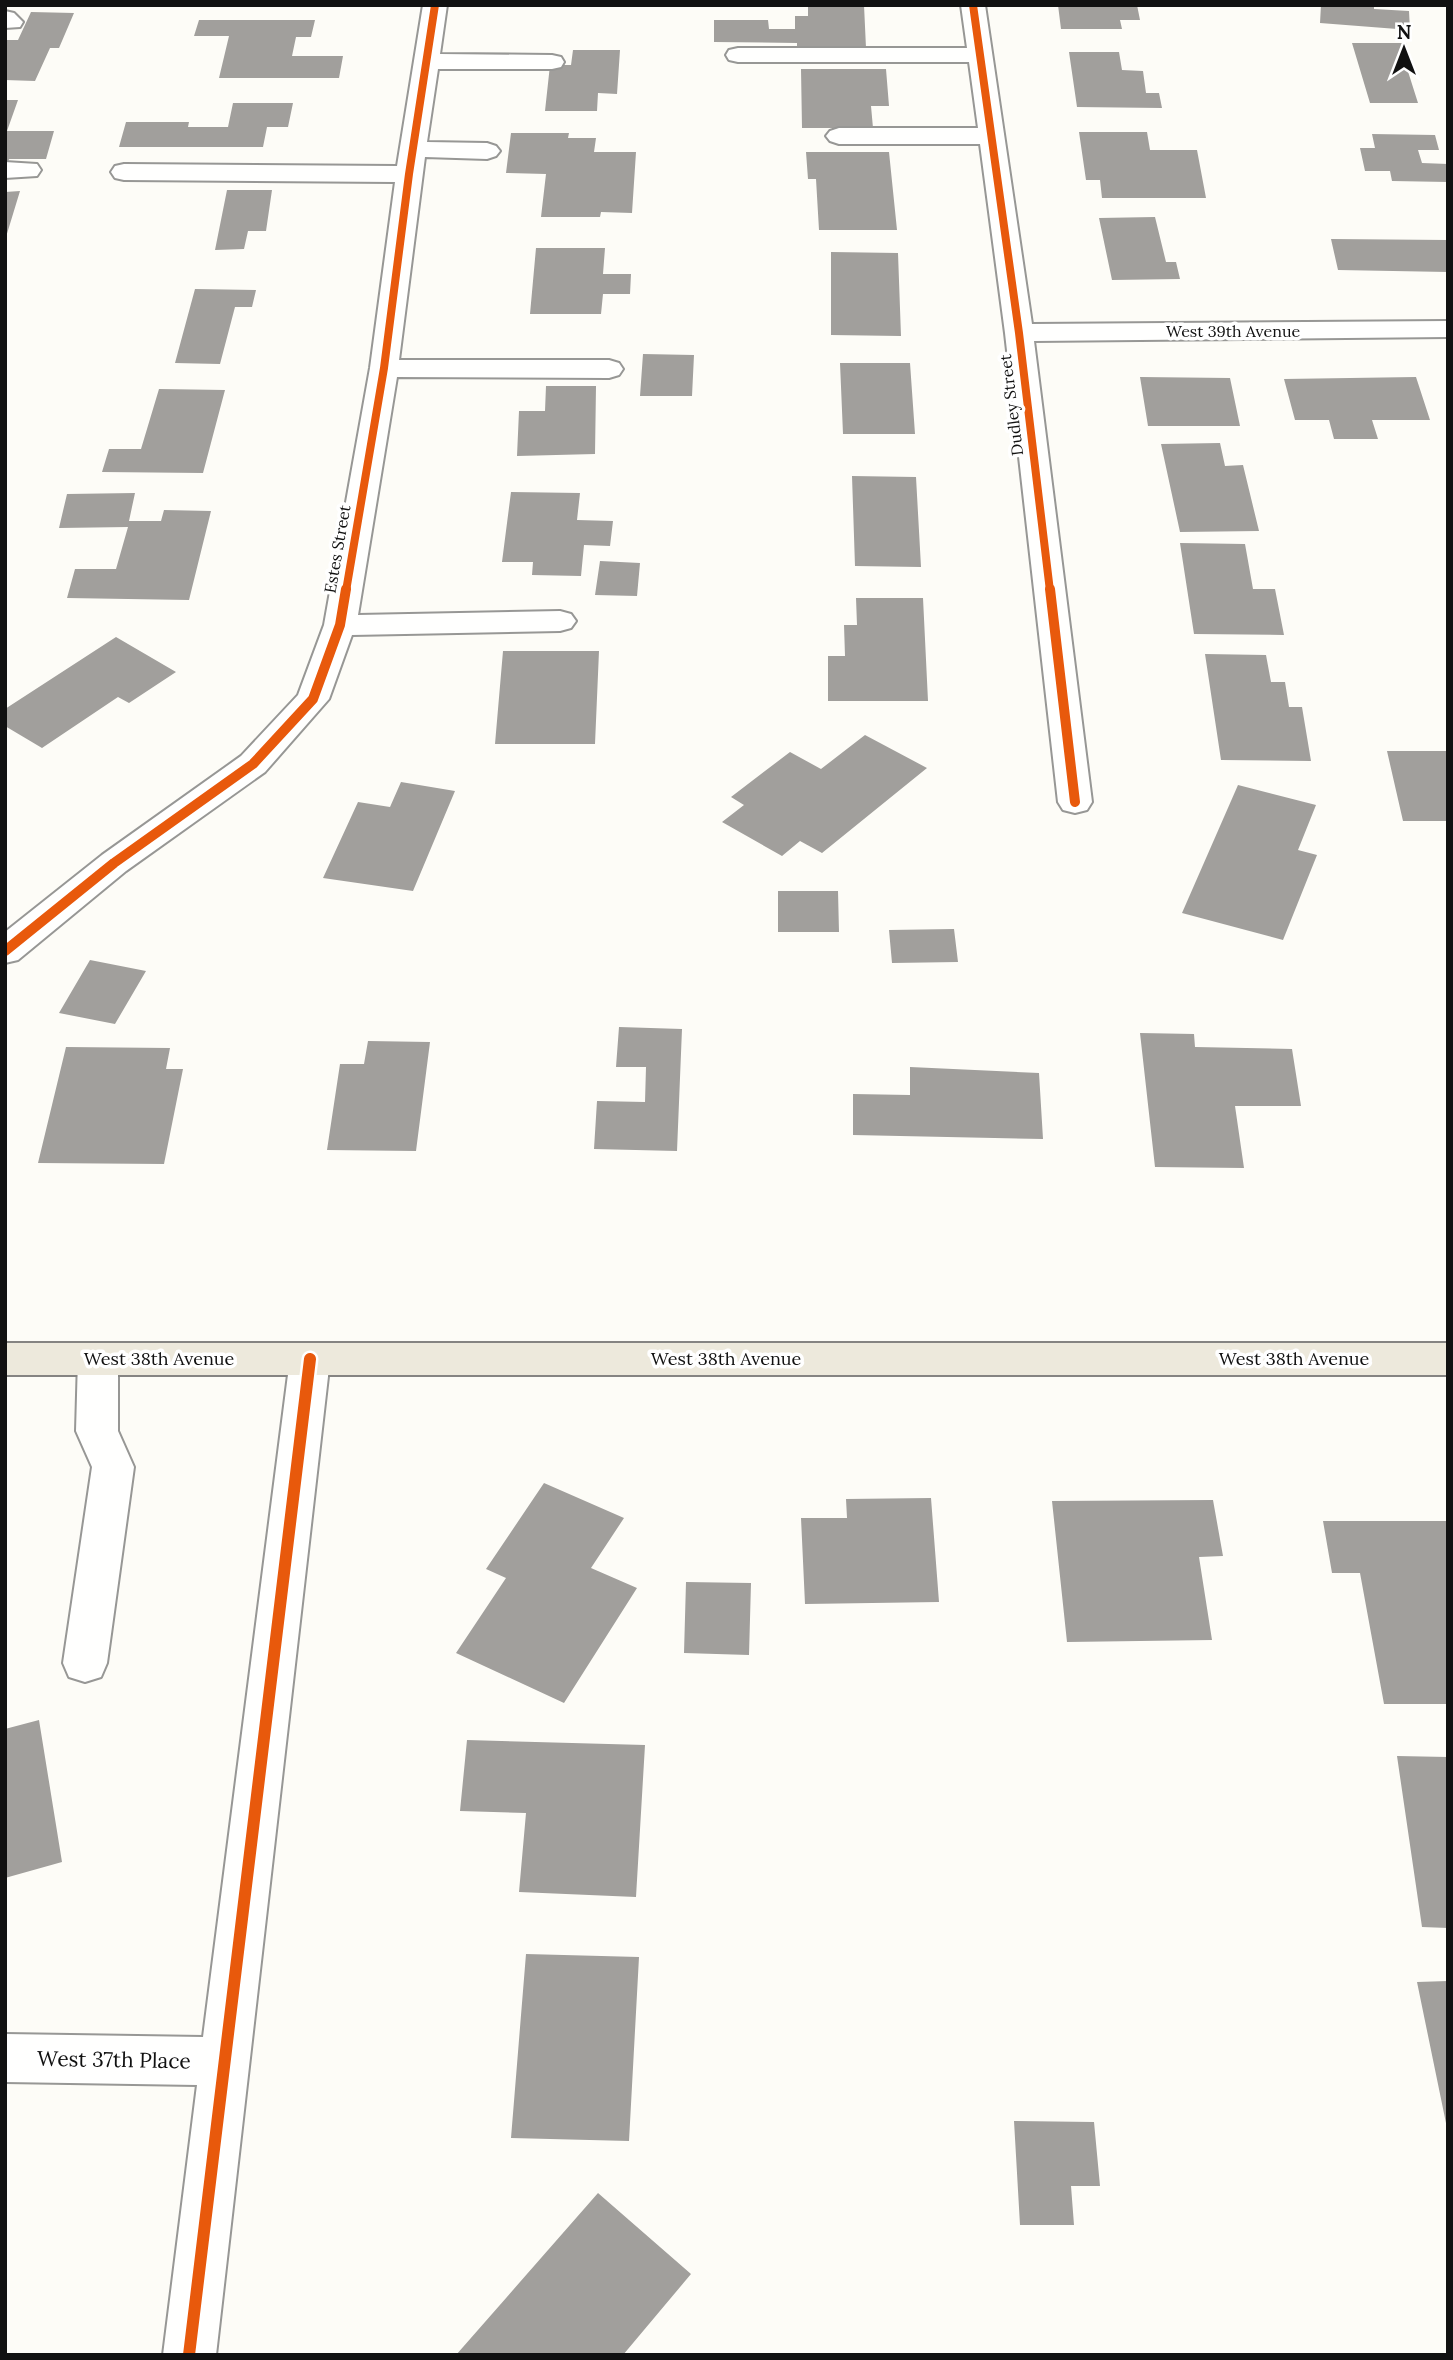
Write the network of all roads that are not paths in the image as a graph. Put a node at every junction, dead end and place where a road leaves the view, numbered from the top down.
1 (435, 5) edge
2 (973, 5) edge
3 (738, 55) dead end
4 (980, 55) junction
5 (426, 61) junction
6 (552, 62) dead end
7 (839, 136) dead end
8 (991, 136) junction
9 (487, 151) dead end
10 (410, 162) junction
11 (124, 172) dead end
12 (1448, 329) edge
13 (1018, 333) junction
14 (384, 368) junction
15 (609, 369) dead end
16 (561, 621) dead end
17 (340, 625) junction
18 (1075, 802) dead end
19 (5, 951) edge
20 (5, 1359) edge
21 (98, 1359) junction
22 (310, 1359) junction
23 (1448, 1359) edge
24 (85, 1663) dead end
25 (5, 2059) edge
26 (223, 2061) junction
27 (189, 2355) edge

1 - 5 street, Estes Street
2 - 4 street, Dudley Street
3 - 4 street
4 - 8 street, Dudley Street
5 - 6 street
5 - 10 street, Estes Street
7 - 8 street
8 - 13 street, Dudley Street
9 - 10 street
10 - 11 street
10 - 14 street, Estes Street
12 - 13 street, West 39th Avenue
13 - 18 street, Dudley Street
14 - 15 street
14 - 17 street, Estes Street
16 - 17 street
17 - 19 street, Estes Street
20 - 21 main road, West 38th Avenue
21 - 22 main road, West 38th Avenue
21 - 24 street
22 - 23 main road, West 38th Avenue
22 - 26 street
25 - 26 street, West 37th Place
26 - 27 street

